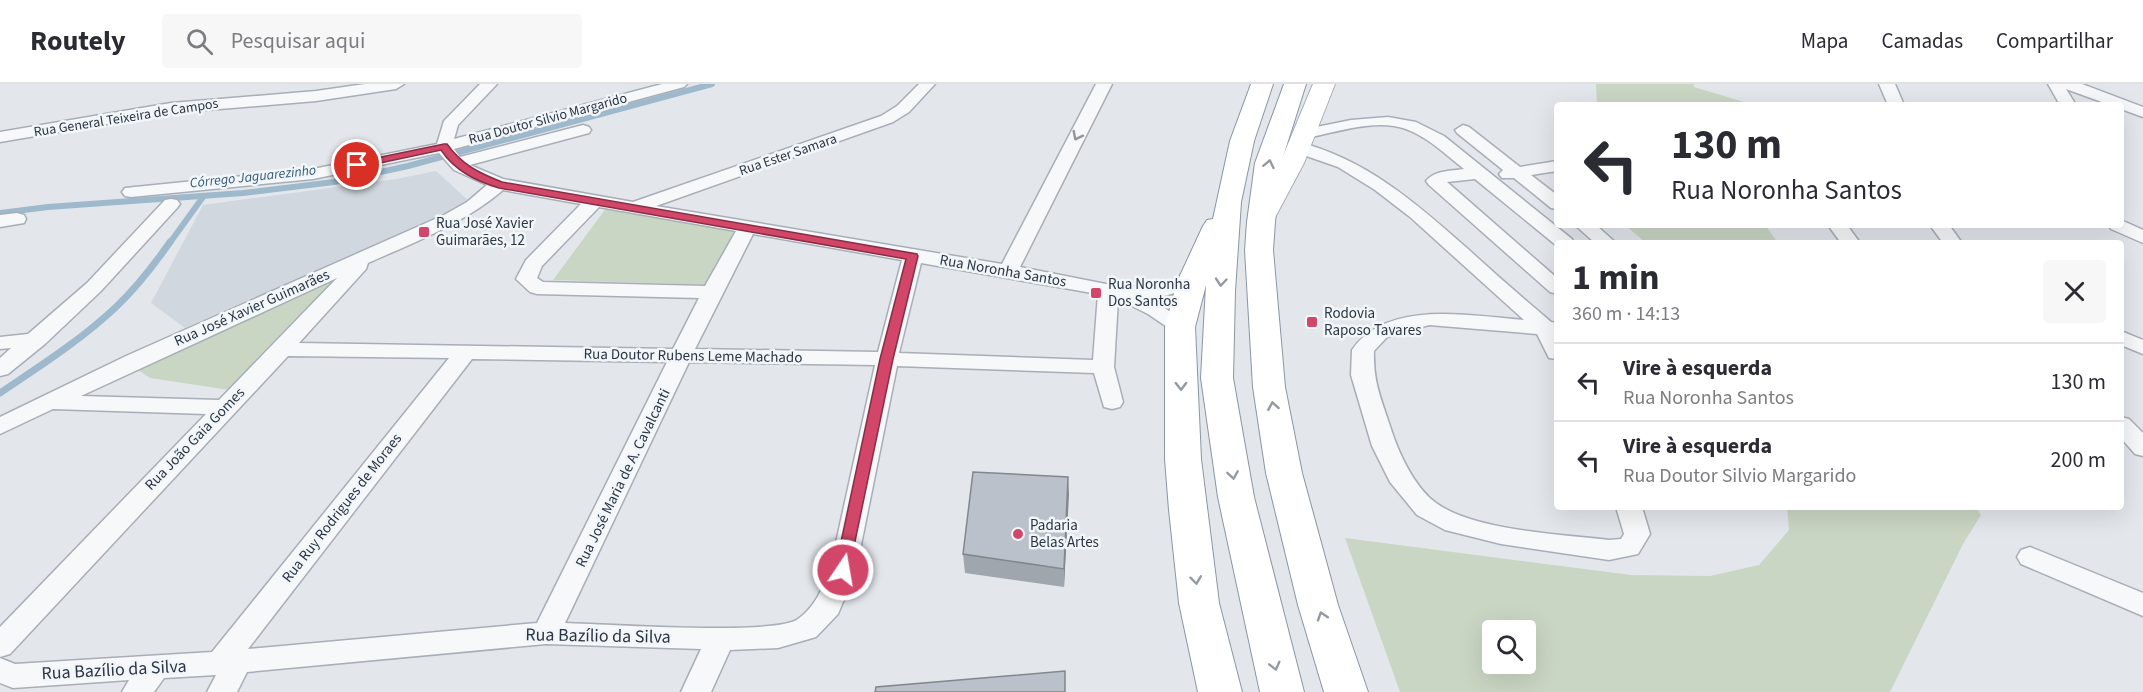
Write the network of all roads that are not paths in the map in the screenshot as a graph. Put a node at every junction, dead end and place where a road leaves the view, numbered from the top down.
1 (396, 84) edge
2 (489, 84) edge
3 (679, 84) edge
4 (927, 84) edge
5 (1104, 84) edge
6 (1262, 84) edge
7 (1295, 84) edge
8 (1324, 84) edge
9 (1887, 84) edge
10 (2056, 84) edge
11 (2068, 84) edge
12 (1895, 102) edge
13 (2066, 102) edge
14 (2116, 102) edge
15 (2124, 105) edge
16 (2143, 112) edge
17 (583, 130) dead end
18 (1463, 130) dead end
19 (0, 137) edge
20 (1301, 140) junction
21 (450, 155) junction
22 (1554, 166) edge
23 (1517, 172) junction
24 (1481, 175) junction
25 (499, 184) junction
26 (131, 192) dead end
27 (594, 201) junction
28 (1228, 202) junction
29 (1554, 202) edge
30 (171, 204) dead end
31 (637, 207) junction
32 (2124, 217) edge
33 (1261, 222) junction
34 (2143, 224) edge
35 (748, 226) junction
36 (1588, 228) edge
37 (1839, 228) edge
38 (1941, 228) edge
39 (2124, 228) edge
40 (2143, 237) edge
41 (1561, 240) edge
42 (1603, 240) edge
43 (1849, 240) edge
44 (1951, 240) edge
45 (913, 256) junction
46 (366, 257) junction
47 (1008, 271) junction
48 (1192, 282) junction
49 (1554, 285) edge
50 (1115, 291) junction
51 (712, 292) junction
52 (1180, 327) junction
53 (1551, 328) edge
54 (2124, 338) edge
55 (37, 339) junction
56 (0, 343) edge
57 (2143, 348) edge
58 (282, 349) junction
59 (465, 353) junction
60 (683, 357) junction
61 (887, 359) junction
62 (1104, 367) junction
63 (0, 369) edge
64 (48, 402) junction
65 (1112, 402) dead end
66 (225, 407) junction
67 (0, 426) edge
68 (2124, 427) edge
69 (2143, 448) edge
70 (1630, 510) edge
71 (2030, 557) dead end
72 (2143, 605) edge
73 (546, 633) junction
74 (720, 639) junction
75 (0, 646) edge
76 (156, 667) junction
77 (0, 670) edge
78 (226, 672) edge
79 (137, 692) edge
80 (696, 692) edge
81 (1220, 692) edge
82 (1282, 692) edge
83 (1346, 692) edge

1 - 19 street, Rua General Teixeira de Campos
2 - 21 street
3 - 21 street, Rua Doutor Silvio Margarido
4 - 31 street, Rua Ester Samara
5 -> 47 street
6 - 28 highway
33 -> 7 highway
8 - 20 main road
9 - 12 street
10 - 13 street
11 - 14 street
15 - 16 street
17 - 21 street, Rua Doutor Silvio Margarido
18 - 23 street
20 - 24 street
20 - 33 main road
20 - 53 street
21 - 25 street, Rua Noronha Santos
21 - 26 street, Rua Doutor Silvio Margarido
22 - 23 street
23 - 24 street
23 - 29 street
24 - 41 street
24 - 49 street
25 - 27 street, Rua Noronha Santos
25 - 46 street, Rua José Xavier Guimarães
27 - 31 street, Rua Noronha Santos
27 - 51 street
28 - 48 highway
28 -> 82 highway
30 - 55 street
31 - 35 street, Rua Noronha Santos
32 - 34 street
83 -> 33 highway
35 - 45 street, Rua Noronha Santos
35 - 51 street, Rua José Maria de A. Cavalcanti
36 - 42 street
37 - 43 street
38 - 44 street
39 - 40 street
45 - 47 street, Rua Noronha Santos
45 - 61 street, Rua Bazílio da Silva
46 - 58 street, Rua João Gaia Gomes
46 - 64 street, Rua José Xavier Guimarães
47 - 50 street, Rua Noronha Santos
48 - 50 street, Rua Noronha Santos
48 - 52 highway
50 - 52 street, Rua Noronha Santos
50 - 62 street
51 - 60 street, Rua José Maria de A. Cavalcanti
52 -> 81 highway
53 - 70 street
54 - 57 street
55 - 56 street
55 - 63 street
58 - 59 street, Rua Doutor Rubens Leme Machado
58 - 66 street, Rua João Gaia Gomes
59 - 60 street, Rua Doutor Rubens Leme Machado
59 - 78 street, Rua Ruy Rodrigues de Moraes
60 - 61 street, Rua Doutor Rubens Leme Machado
60 - 73 street, Rua José Maria de A. Cavalcanti
61 - 62 street, Rua Doutor Rubens Leme Machado
61 - 74 street, Rua Bazílio da Silva
62 - 65 street
64 - 66 street
64 - 67 street, Rua José Xavier Guimarães
66 - 75 street, Rua João Gaia Gomes
68 - 69 street
71 - 72 street
73 - 74 street, Rua Bazílio da Silva
73 - 78 street, Rua Bazílio da Silva
74 - 80 street
76 - 77 street, Rua Bazílio da Silva
76 - 78 street, Rua Bazílio da Silva
76 - 79 street

